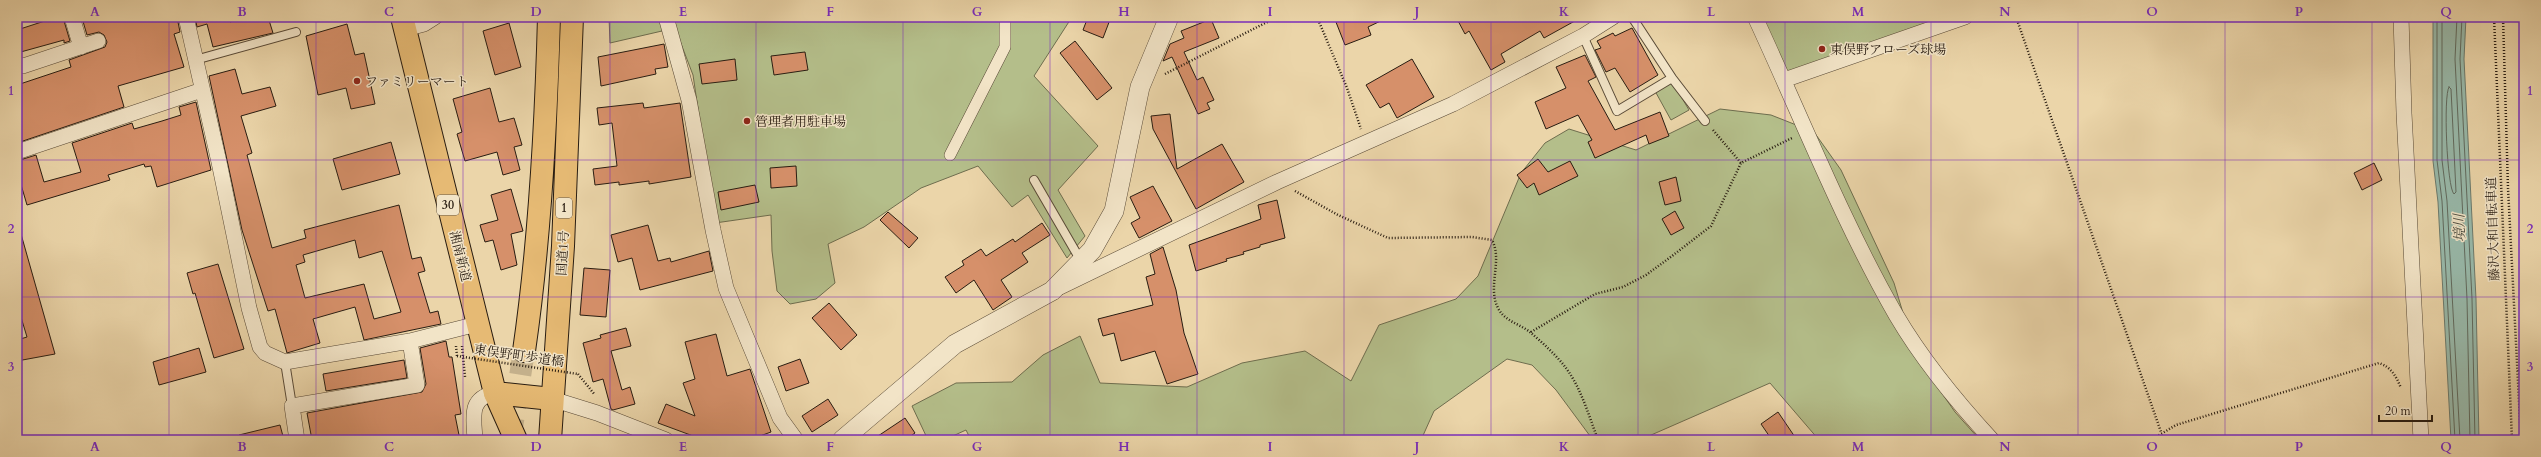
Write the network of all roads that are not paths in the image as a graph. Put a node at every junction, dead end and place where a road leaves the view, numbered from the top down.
1 (72, 17) edge
2 (186, 17) edge
3 (435, 17) edge
4 (549, 17) edge
5 (572, 17) edge
6 (666, 17) edge
7 (1005, 17) edge
8 (1169, 17) edge
9 (1613, 17) edge
10 (1632, 17) edge
11 (1755, 17) edge
12 (1965, 17) edge
13 (2401, 17) edge
14 (403, 23) edge
15 (296, 32) dead end
16 (1583, 36) junction
17 (98, 41) dead end
18 (81, 47) junction
19 (195, 60) junction
20 (17, 65) edge
21 (1672, 78) junction
22 (1784, 80) junction
23 (202, 90) junction
24 (1705, 121) road end
25 (17, 152) edge
26 (950, 155) dead end
27 (1034, 180) dead end
28 (1082, 262) junction
29 (1052, 291) junction
30 (477, 324) junction
31 (410, 341) junction
32 (524, 352) tunnel mouth
33 (285, 362) junction
34 (495, 393) junction
35 (552, 399) junction
36 (292, 406) junction
37 (298, 440) edge
38 (475, 440) edge
39 (499, 440) edge
40 (516, 440) edge
41 (550, 440) edge
42 (666, 440) edge
43 (796, 440) edge
44 (842, 440) edge
45 (1992, 440) edge
46 (2420, 440) edge

1 - 18 street
2 - 19 street
3 - 14 street
4 - 32 main road, 国道1号 / 1
5 - 35 main road, 国道1号 / 1
6 - 43 street
7 - 26 street
8 - 28 street
9 - 16 street
10 - 21 lane
11 - 22 street
12 - 22 street
13 - 46 street
14 - 30 main road, 湘南新道 / 30
15 - 19 lane
16 - 21 lane
16 - 29 street
17 - 18 street
18 - 20 street
19 - 23 street
21 - 24 lane
22 - 45 street
23 - 25 street
23 - 33 street
27 - 28 lane
28 - 29 street
29 - 44 street
30 - 31 street
30 - 34 main road, 湘南新道 / 30
31 - 33 street
31 - 36 street
33 - 36 lane
34 - 35 main road
34 - 38 street
34 - 39 main road
34 - 40 main road
35 - 41 main road, 国道1号 / 1
35 - 42 street
36 - 37 street

